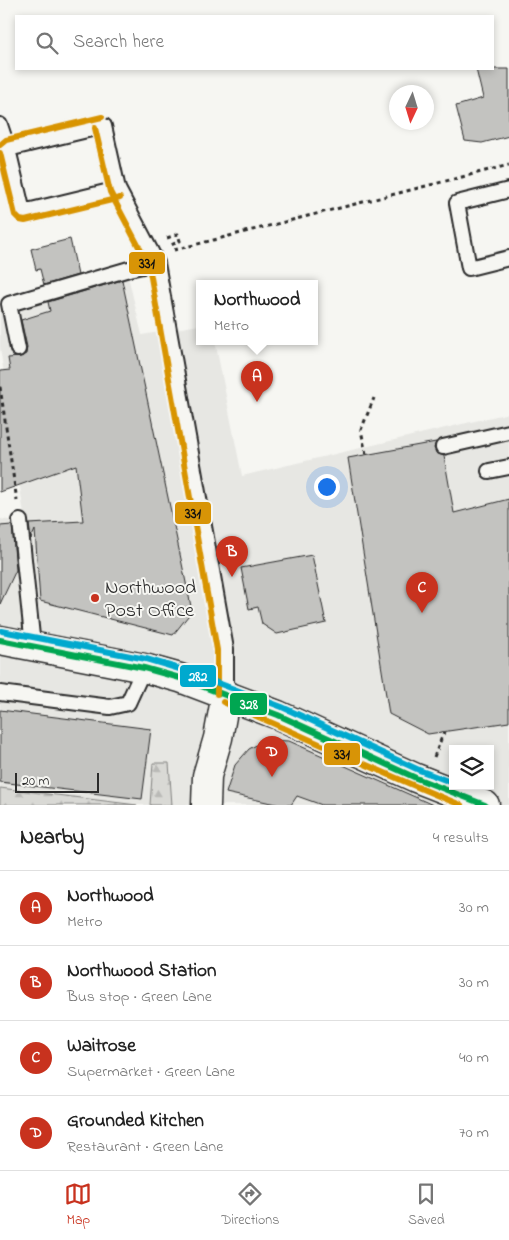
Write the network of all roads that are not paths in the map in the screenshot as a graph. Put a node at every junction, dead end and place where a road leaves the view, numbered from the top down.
1 (0, 125) edge
2 (8, 149) junction
3 (118, 189) junction
4 (509, 190) edge
5 (509, 258) edge
6 (157, 262) junction
7 (18, 349) dead end
8 (509, 432) edge
9 (442, 447) dead end
10 (509, 467) edge
11 (489, 471) dead end
12 (20, 521) road end
13 (0, 640) edge
14 (33, 646) junction
15 (144, 668) junction
16 (0, 693) edge
17 (226, 694) junction
18 (206, 805) edge
19 (485, 805) edge

1 - 2 lane
2 - 3 lane
2 - 3 lane
3 - 6 lane
4 - 5 lane
6 - 7 lane
6 - 17 lane
8 - 9 lane
10 - 11 lane
12 - 14 lane
13 - 14 main road
14 - 15 main road
15 - 16 lane
15 - 17 main road
17 - 18 main road
17 - 19 main road

